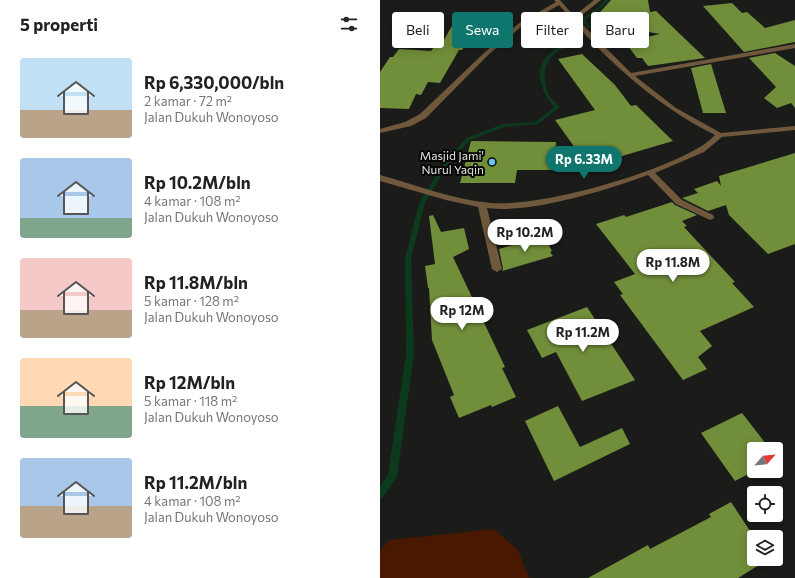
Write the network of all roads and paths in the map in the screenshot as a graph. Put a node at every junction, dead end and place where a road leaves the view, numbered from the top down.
1 (598, 0) edge
2 (558, 1) edge
3 (568, 12) edge
4 (582, 12) edge
5 (583, 28) edge
6 (795, 46) edge
7 (630, 75) junction
8 (795, 128) edge
9 (380, 131) edge
10 (720, 135) junction
11 (650, 172) junction
12 (380, 178) edge
13 (482, 204) junction
14 (710, 217) dead end
15 (497, 269) dead end

1 - 4 street
2 - 3 street
2 - 9 street
5 - 7 street
6 - 7 street
7 - 10 street
8 - 10 street
10 - 11 street
11 - 13 street
11 - 14 street
12 - 13 street
13 - 15 street

